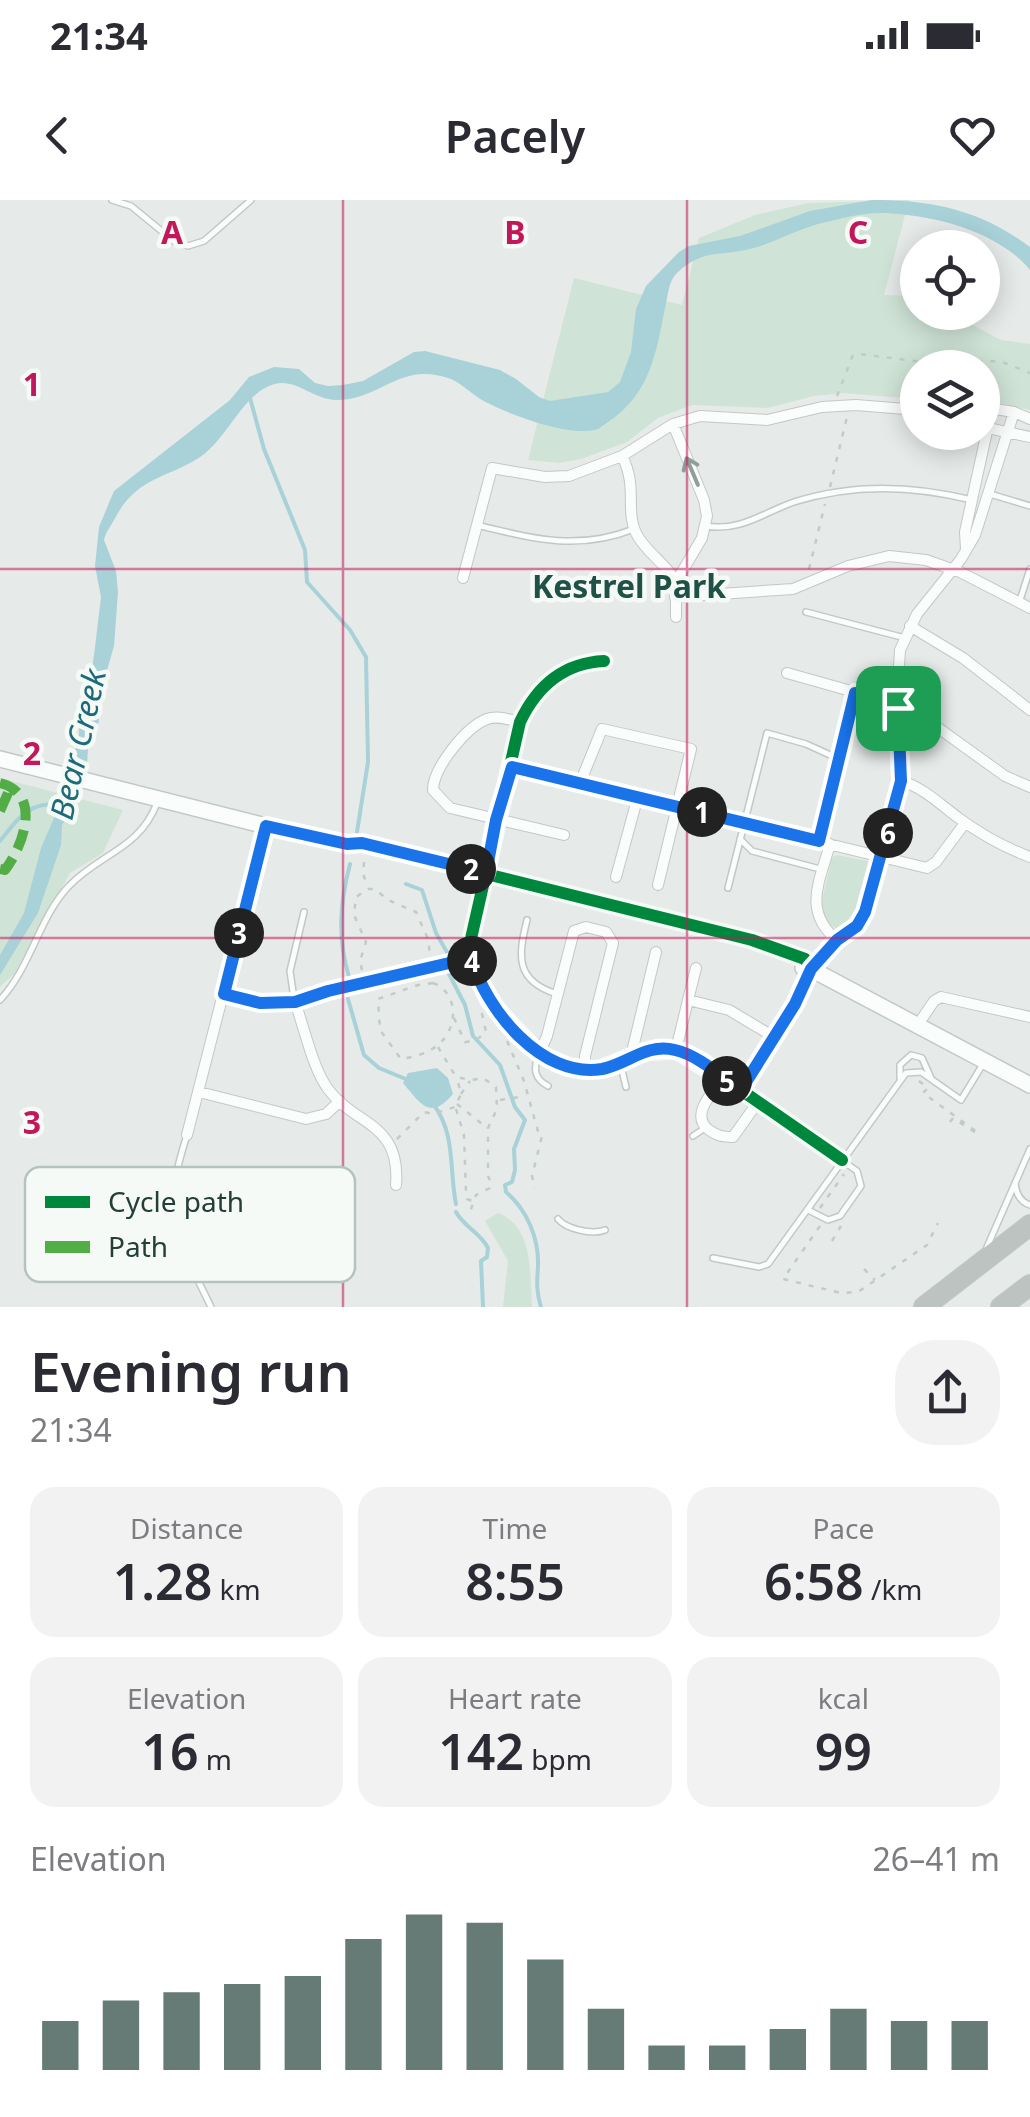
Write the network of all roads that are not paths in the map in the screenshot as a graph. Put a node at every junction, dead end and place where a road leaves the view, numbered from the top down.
1 (112, 200) edge
2 (251, 200) edge
3 (900, 409) edge
4 (1000, 410) edge
5 (1014, 412) junction
6 (1030, 419) edge
7 (672, 424) junction
8 (1000, 430) edge
9 (1008, 432) junction
10 (1030, 437) edge
11 (981, 450) edge
12 (622, 456) junction
13 (988, 493) junction
14 (972, 500) junction
15 (1030, 506) edge
16 (477, 526) junction
17 (706, 526) junction
18 (634, 529) junction
19 (966, 550) junction
20 (1030, 569) edge
21 (953, 570) junction
22 (463, 578) dead end
23 (676, 582) junction
24 (675, 597) junction
25 (1024, 606) edge
26 (806, 612) dead end
27 (676, 617) dead end
28 (910, 626) junction
29 (904, 638) junction
30 (604, 661) dead end
31 (787, 672) dead end
32 (855, 693) junction
33 (898, 708) junction
34 (1030, 710) edge
35 (520, 722) junction
36 (0, 759) edge
37 (839, 759) junction
38 (512, 767) junction
39 (901, 781) junction
40 (580, 782) junction
41 (1030, 787) edge
42 (638, 796) junction
43 (158, 800) junction
44 (676, 806) junction
45 (496, 820) junction
46 (744, 823) junction
47 (965, 823) junction
48 (266, 826) junction
49 (564, 835) dead end
50 (740, 839) junction
51 (824, 843) junction
52 (882, 856) junction
53 (1030, 858) edge
54 (823, 870) junction
55 (616, 877) dead end
56 (485, 878) junction
57 (658, 886) dead end
58 (728, 888) dead end
59 (304, 912) dead end
60 (527, 920) dead end
61 (837, 940) junction
62 (656, 952) dead end
63 (471, 958) junction
64 (696, 968) dead end
65 (811, 969) junction
66 (224, 994) junction
67 (557, 994) junction
68 (0, 1000) edge
69 (688, 1000) junction
70 (295, 1002) junction
71 (1030, 1017) edge
72 (917, 1026) junction
73 (774, 1037) junction
74 (676, 1050) junction
75 (538, 1054) junction
76 (631, 1056) junction
77 (620, 1062) junction
78 (985, 1062) junction
79 (585, 1070) junction
80 (723, 1078) junction
81 (900, 1078) junction
82 (931, 1078) junction
83 (1030, 1085) edge
84 (548, 1086) dead end
85 (626, 1087) dead end
86 (741, 1090) junction
87 (199, 1092) junction
88 (340, 1101) junction
89 (758, 1102) junction
90 (705, 1128) junction
91 (187, 1135) joint
92 (693, 1136) dead end
93 (1030, 1149) edge
94 (846, 1163) junction
95 (178, 1167) edge
96 (1014, 1180) junction
97 (396, 1185) dead end
98 (1030, 1205) edge
99 (808, 1209) junction
100 (558, 1219) dead end
101 (1030, 1225) edge
102 (605, 1230) dead end
103 (714, 1258) dead end
104 (981, 1263) junction
105 (200, 1282) edge
106 (1030, 1285) edge
107 (212, 1307) edge
108 (924, 1307) edge
109 (1002, 1307) edge

1 - 2 lane
3 - 7 street
4 - 5 street
5 - 6 street
5 - 9 street
7 - 12 street
17 -> 7 street
8 - 9 street
9 - 10 street
9 - 13 street
11 - 14 street
12 - 16 street
12 - 18 street
13 - 15 lane
13 - 19 street
14 - 17 lane
14 - 19 street
16 - 18 lane
16 - 22 street
17 - 23 street
18 - 23 street
19 - 21 street
20 - 25 lane
21 - 24 street
21 - 25 street
21 - 28 street
23 - 24 street
24 - 27 street
26 - 29 lane
28 - 29 street
28 - 34 street
29 - 33 street
30 - 35 street
31 - 32 street
32 - 33 street
32 - 37 lane
33 - 39 street
33 - 41 street
35 - 38 street
35 - 45 street
36 - 43 street
37 - 46 lane
37 - 51 lane
38 - 40 street
38 - 45 street
39 - 47 street
39 - 52 street
40 - 42 street
40 - 44 street
42 - 44 street
42 - 55 street
43 - 48 street
43 - 68 lane
44 - 46 street
44 - 57 street
45 - 49 street
45 - 56 street
46 - 50 lane
46 - 51 street
47 - 52 street
47 - 53 street
48 - 56 street
48 - 66 street
50 - 54 lane
50 - 58 lane
51 - 52 street
51 - 54 street
52 - 61 street
54 - 61 street
56 - 63 street
56 - 65 street
59 - 70 lane
60 - 67 lane
61 - 65 street
62 - 76 street
63 - 70 street
63 - 75 street
64 - 69 street
65 - 72 street
65 - 73 street
66 - 70 street
66 - 87 street
67 - 75 street
67 - 79 street
69 - 73 street
69 - 74 street
70 - 88 street
71 - 72 street
72 - 78 street
73 - 86 street
74 - 76 street
74 - 80 street
75 - 79 street
75 - 84 lane
76 - 77 street
77 - 79 street
77 - 85 lane
78 - 82 lane
78 - 83 street
80 - 86 street
80 - 90 street
81 - 82 lane
81 - 82 lane
81 - 94 lane
86 - 89 street
87 - 88 street
87 - 91 street
88 - 97 street
89 - 90 street
89 - 94 street
90 - 92 lane
91 - 95 lane
93 - 96 lane
94 - 99 lane
94 - 99 lane
96 - 98 lane
96 - 104 lane
99 - 103 lane
100 - 102 lane
101 - 104 highway
104 - 108 highway
105 - 107 lane
106 - 109 highway

